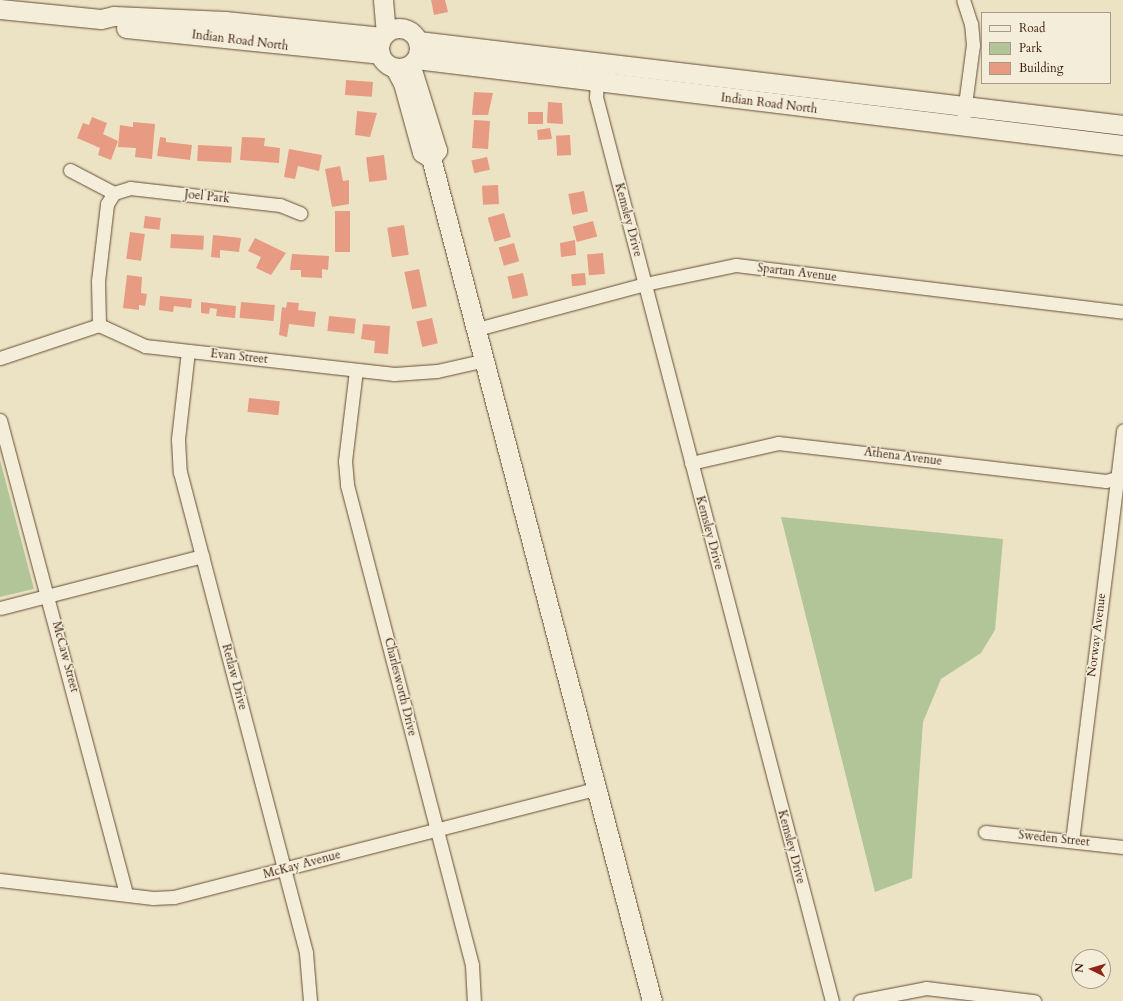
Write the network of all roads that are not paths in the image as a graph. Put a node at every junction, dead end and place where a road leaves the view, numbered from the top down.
1 (383, 0) edge
2 (396, 0) edge
3 (963, 0) edge
4 (0, 9) edge
5 (388, 38) junction
6 (418, 41) junction
7 (408, 64) junction
8 (598, 64) junction
9 (596, 83) junction
10 (964, 108) junction
11 (1123, 125) edge
12 (962, 127) junction
13 (1123, 145) edge
14 (70, 170) dead end
15 (114, 193) junction
16 (300, 213) dead end
17 (645, 284) junction
18 (1123, 312) edge
19 (99, 325) junction
20 (477, 328) junction
21 (188, 351) junction
22 (0, 358) edge
23 (486, 360) junction
24 (356, 370) junction
25 (0, 420) edge
26 (1123, 430) edge
27 (691, 462) junction
28 (1120, 478) edge
29 (202, 556) junction
30 (49, 595) junction
31 (0, 608) edge
32 (598, 788) junction
33 (437, 829) junction
34 (986, 832) dead end
35 (1072, 841) junction
36 (1123, 847) edge
37 (285, 869) junction
38 (0, 880) edge
39 (126, 895) junction
40 (310, 1001) edge
41 (474, 1001) edge
42 (652, 1001) edge
43 (832, 1001) edge
44 (860, 1001) edge
45 (1034, 1001) edge

1 - 5 main road
2 - 5 main road
3 - 10 street
4 - 5 main road, Indian Road North
5 - 6 main road
5 - 7 main road
6 - 7 main road
6 - 8 main road, Indian Road North
7 - 9 main road, Indian Road North
7 - 20 main road
8 - 9 street, Kemsley Drive
8 - 10 main road, Indian Road North
9 - 12 main road, Indian Road North
9 - 17 street, Kemsley Drive
10 - 11 main road, Indian Road North
10 - 12 street
12 - 13 main road, Indian Road North
14 - 15 street
15 - 16 street, Joel Park
15 - 19 street
17 - 18 street, Spartan Avenue
17 - 20 street, Spartan Avenue
17 - 27 street, Kemsley Drive
19 - 21 street, Evan Street
19 - 22 street
20 - 23 main road
21 - 24 street, Evan Street
21 - 29 street, Retlaw Drive
23 - 24 street, Evan Street
23 - 32 main road
24 - 33 street, Charlesworth Drive
25 - 30 street, McCaw Street
26 - 28 street, Norway Avenue
27 - 28 street, Athena Avenue
27 - 43 street, Kemsley Drive
28 - 35 street, Norway Avenue
29 - 30 street
29 - 37 street, Retlaw Drive
30 - 31 street
30 - 39 street, McCaw Street
32 - 33 street, McKay Avenue
32 - 42 main road
33 - 37 street, McKay Avenue
33 - 41 street, Charlesworth Drive
34 - 35 street, Sweden Street
35 - 36 street, Sweden Street
37 - 39 street, McKay Avenue
37 - 40 street, Retlaw Drive
38 - 39 street, McKay Avenue
44 - 45 street

